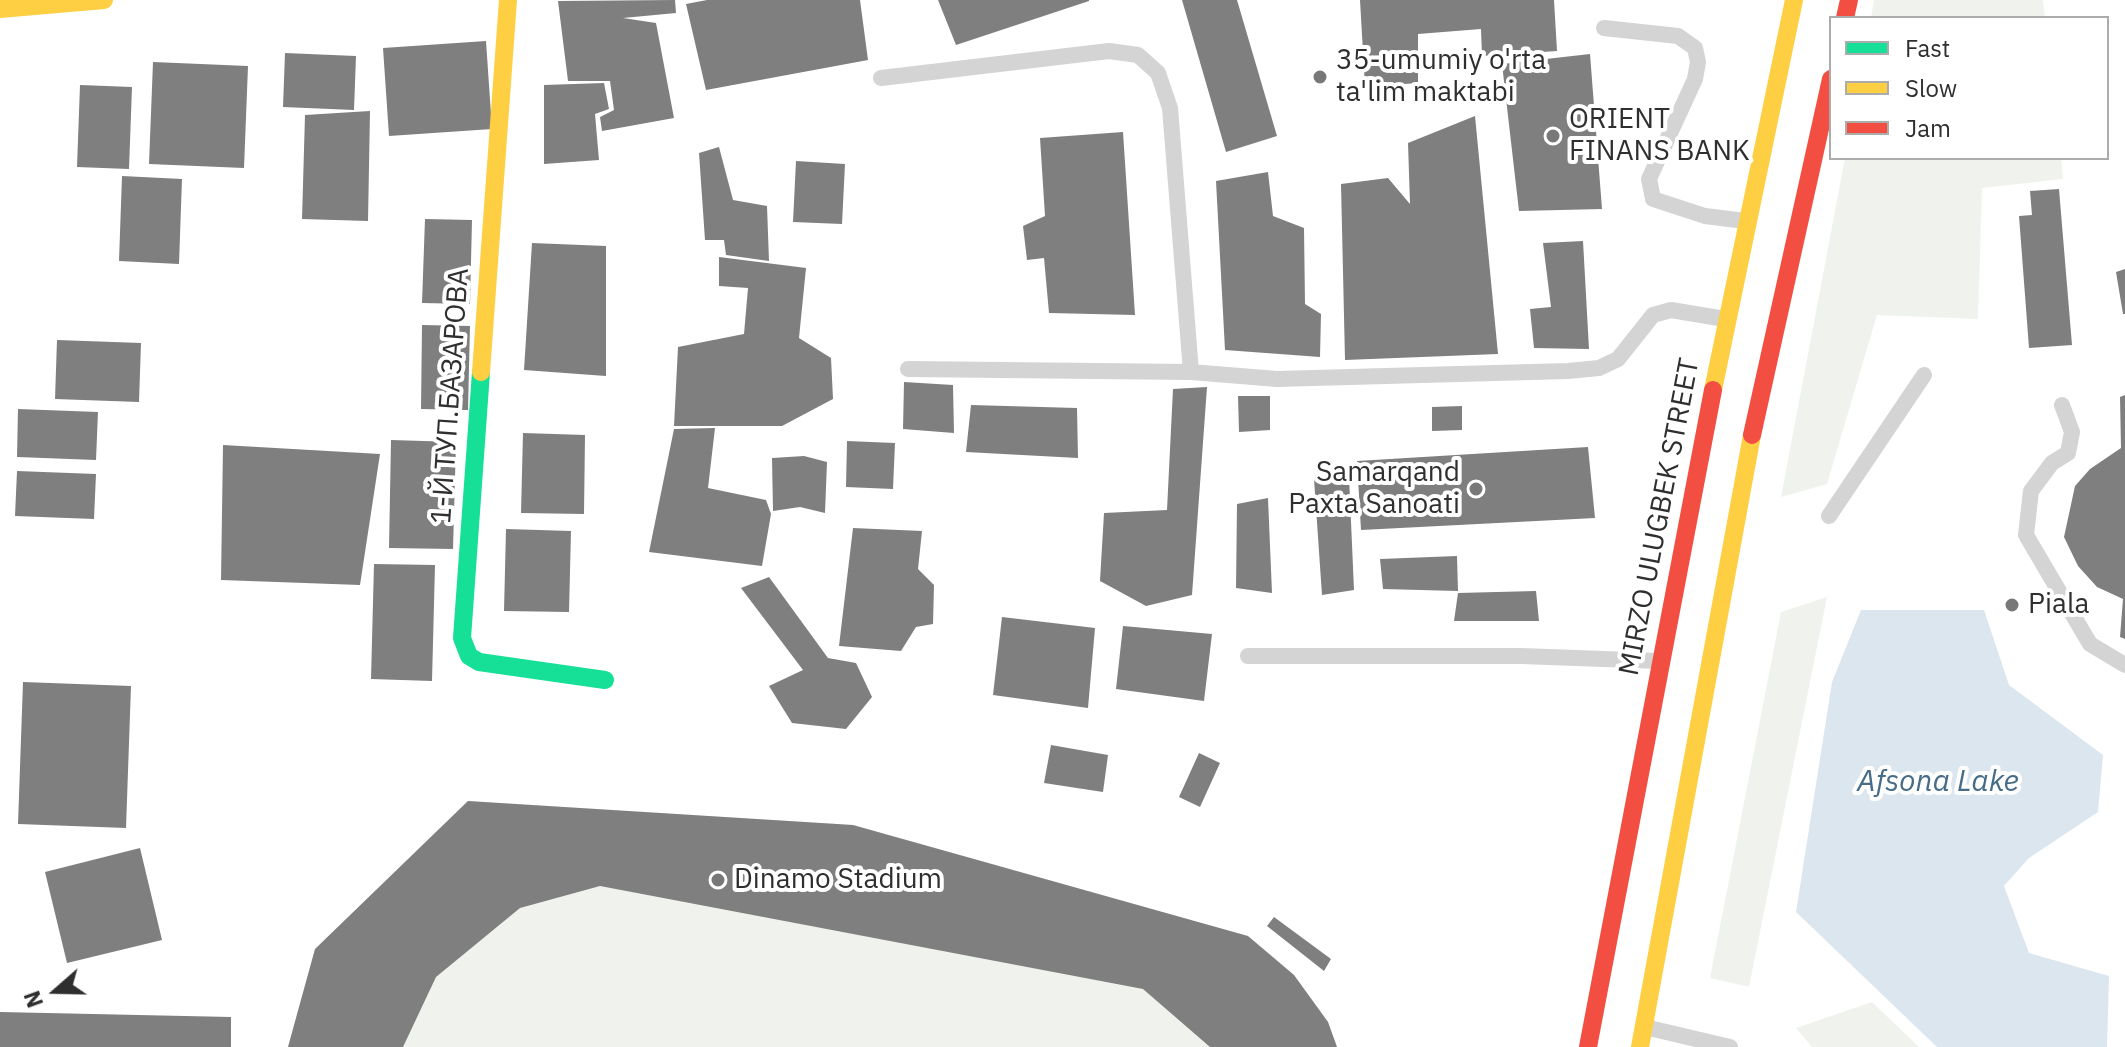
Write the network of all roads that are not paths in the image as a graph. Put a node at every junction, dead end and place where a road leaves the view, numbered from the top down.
1 (104, 0) edge
2 (508, 0) edge
3 (1794, 0) edge
4 (0, 9) edge
5 (1604, 28) dead end
6 (881, 78) dead end
7 (1829, 88) edge
8 (1747, 222) junction
9 (1726, 319) junction
10 (908, 369) dead end
11 (1191, 372) junction
12 (1924, 375) dead end
13 (2062, 405) dead end
14 (1829, 516) dead end
15 (1248, 656) dead end
16 (1661, 661) junction
17 (2125, 665) edge
18 (605, 680) dead end
19 (1644, 1026) junction
20 (1588, 1047) edge
21 (1640, 1047) edge
22 (1730, 1047) edge

1 - 4 main road
2 - 18 main road, 1-Й ТУП.БАЗАРОВА
3 - 8 main road, MIRZO ULUGBEK STREET
5 - 8 lane
6 - 11 lane
7 - 19 main road
8 - 9 main road, MIRZO ULUGBEK STREET
9 - 11 lane
9 - 16 main road, MIRZO ULUGBEK STREET
10 - 11 lane
12 - 14 lane
13 - 17 lane
15 - 16 lane
16 - 20 main road, MIRZO ULUGBEK STREET
19 - 21 main road
19 - 22 lane

